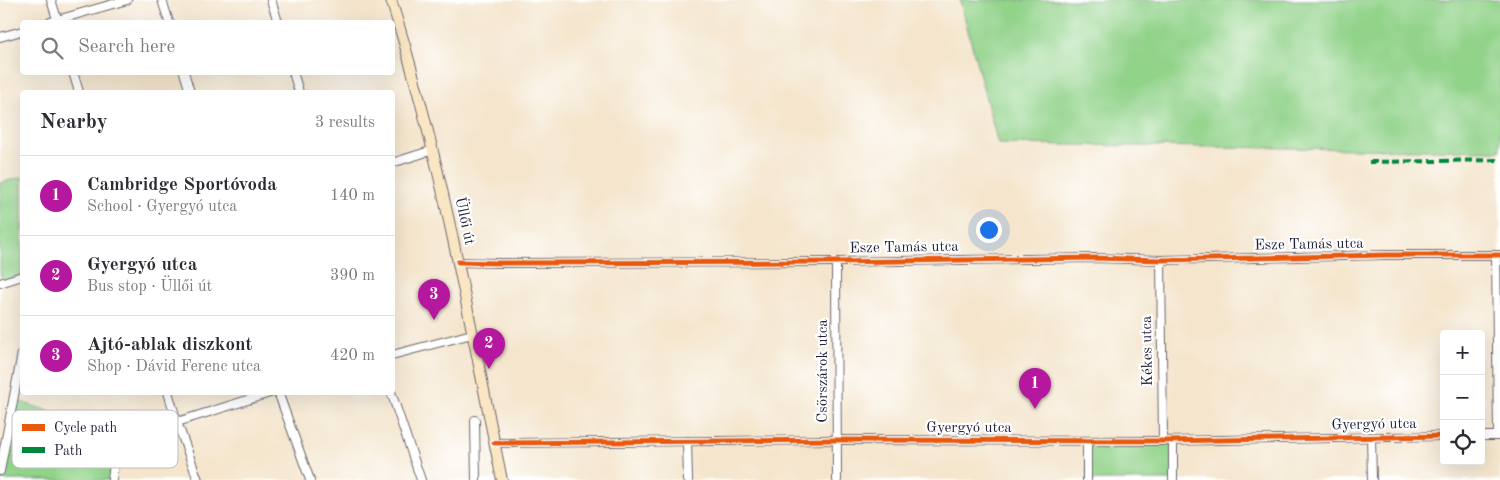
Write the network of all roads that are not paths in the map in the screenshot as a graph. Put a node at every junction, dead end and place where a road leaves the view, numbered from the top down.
1 (52, 0) edge
2 (127, 0) edge
3 (162, 0) edge
4 (271, 0) edge
5 (391, 0) edge
6 (55, 20) edge
7 (62, 20) edge
8 (168, 20) edge
9 (277, 20) edge
10 (20, 32) edge
11 (0, 37) edge
12 (74, 75) edge
13 (185, 75) edge
14 (294, 75) edge
15 (78, 90) edge
16 (189, 90) edge
17 (298, 90) edge
18 (433, 150) junction
19 (395, 162) edge
20 (1498, 255) edge
21 (1161, 260) junction
22 (458, 262) junction
23 (836, 262) junction
24 (0, 273) edge
25 (20, 277) edge
26 (1, 282) edge
27 (472, 334) junction
28 (395, 354) edge
29 (20, 364) edge
30 (169, 395) edge
31 (263, 395) edge
32 (279, 395) edge
33 (392, 395) edge
34 (173, 410) edge
35 (475, 420) dead end
36 (178, 422) edge
37 (178, 425) edge
38 (1440, 436) edge
39 (1485, 436) edge
40 (1499, 436) edge
41 (1371, 438) junction
42 (837, 440) junction
43 (688, 441) junction
44 (1087, 441) junction
45 (1163, 441) junction
46 (1173, 441) junction
47 (494, 443) junction
48 (0, 471) edge
49 (198, 480) edge
50 (310, 480) edge
51 (422, 480) edge
52 (476, 480) edge
53 (502, 480) edge
54 (688, 480) edge
55 (837, 480) edge
56 (1087, 480) edge
57 (1173, 480) edge
58 (1372, 480) edge

1 - 6 street
2 - 7 street
3 - 8 street
4 - 9 street
5 - 18 main road, Üllői út
10 - 11 street
12 - 15 street
13 - 16 street
14 - 17 street
18 - 19 street
18 - 22 main road, Üllői út
20 - 21 street, Esze Tamás utca
20 - 40 street
21 - 23 street, Esze Tamás utca
21 - 45 street, Kékes utca
22 - 23 street, Esze Tamás utca
22 - 27 main road, Üllői út
23 - 42 street, Csörszárok utca
24 - 26 street
25 - 26 street
27 - 28 street
27 - 47 main road, Üllői út
29 - 48 street
30 - 34 street
31 - 36 street
32 - 50 street
33 - 51 street
35 - 52 street
37 - 49 street
38 - 41 street, Gyergyó utca
39 - 40 street
41 - 46 street, Gyergyó utca
41 - 58 street
42 - 43 street, Gyergyó utca
42 - 44 street, Gyergyó utca
42 - 55 street, Csörszárok utca
43 - 47 street, Gyergyó utca
43 - 54 street
44 - 45 street, Gyergyó utca
44 - 56 street
45 - 46 street, Gyergyó utca
46 - 57 street
47 - 53 main road, Üllői út

